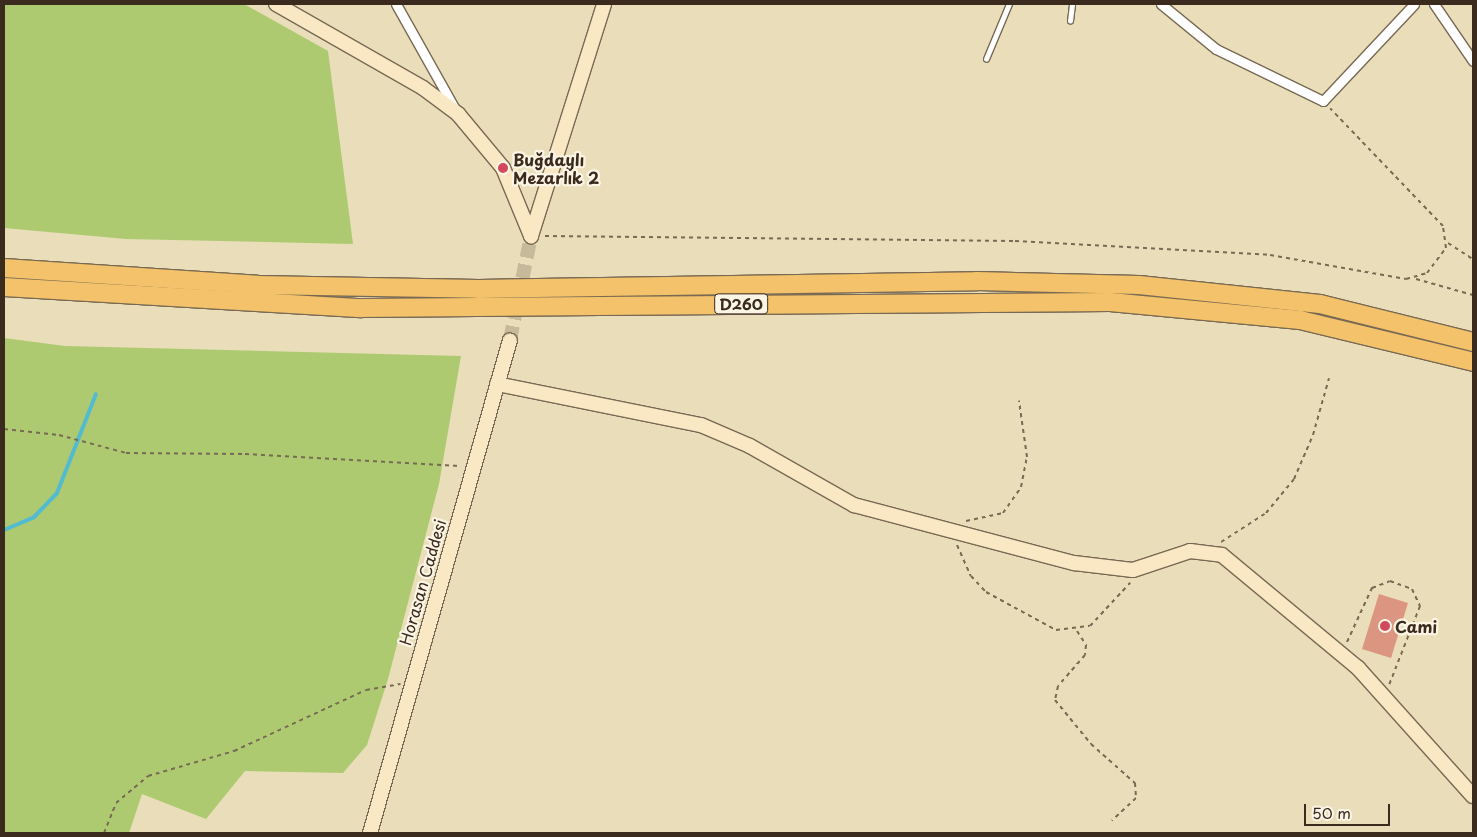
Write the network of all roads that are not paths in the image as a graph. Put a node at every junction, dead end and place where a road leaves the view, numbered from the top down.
1 (276, 4) edge
2 (396, 4) edge
3 (604, 4) edge
4 (1009, 4) edge
5 (1072, 4) edge
6 (1161, 4) edge
7 (1414, 4) edge
8 (1434, 4) edge
9 (1070, 20) dead end
10 (986, 59) dead end
11 (1473, 61) edge
12 (458, 114) junction
13 (4, 268) edge
14 (4, 287) edge
15 (510, 340) tunnel mouth
16 (1473, 342) edge
17 (1473, 362) edge
18 (497, 384) junction
19 (1473, 796) edge
20 (370, 833) edge

1 - 12 street
2 - 12 street
3 - 12 street
4 - 10 lane
5 - 9 lane
6 - 7 street
8 - 11 street
13 - 16 highway, D260
14 - 17 highway, D260
15 - 18 street, Horasan Caddesi
18 - 19 street
18 - 20 street, Horasan Caddesi

